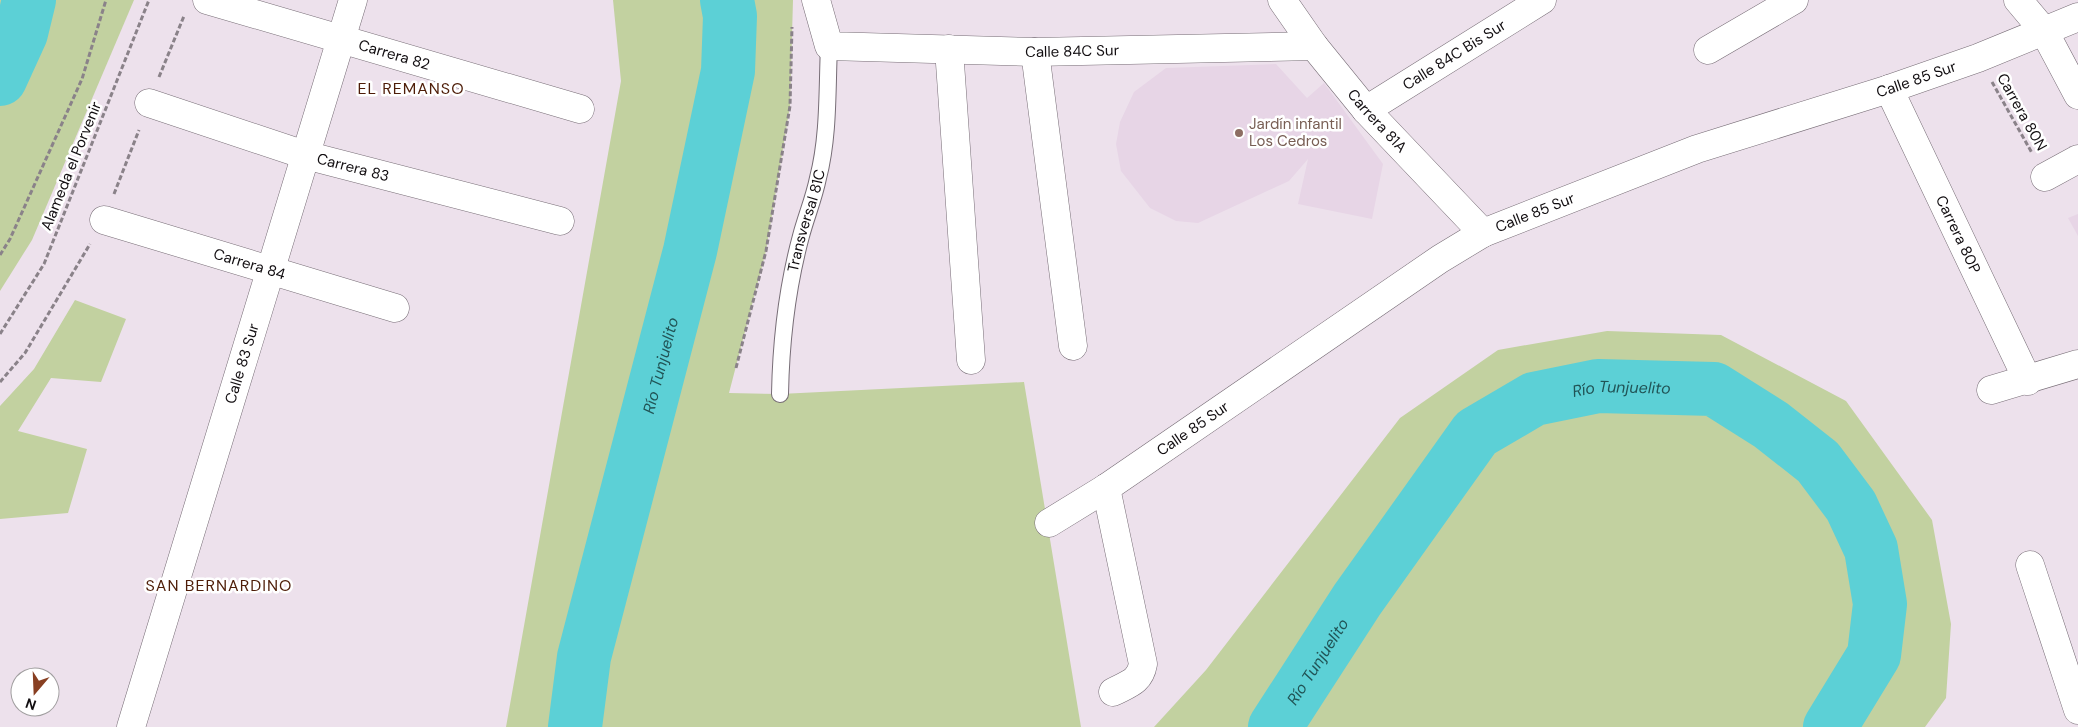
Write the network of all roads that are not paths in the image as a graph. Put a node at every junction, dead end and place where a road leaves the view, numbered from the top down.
1 (207, 0) edge
2 (353, 0) edge
3 (816, 0) edge
4 (1282, 0) edge
5 (1542, 0) edge
6 (1794, 0) edge
7 (2018, 0) edge
8 (2078, 17) edge
9 (2044, 31) junction
10 (340, 40) junction
11 (830, 46) junction
12 (1314, 46) junction
13 (949, 49) junction
14 (1708, 50) dead end
15 (1035, 52) junction
16 (1889, 89) junction
17 (2078, 95) edge
18 (149, 102) dead end
19 (580, 109) dead end
20 (1366, 110) junction
21 (305, 154) junction
22 (2078, 159) edge
23 (2046, 177) road end
24 (104, 220) dead end
25 (560, 221) dead end
26 (1483, 233) junction
27 (268, 271) junction
28 (396, 308) dead end
29 (1073, 346) dead end
30 (971, 360) dead end
31 (2078, 364) edge
32 (2028, 381) junction
33 (1991, 390) dead end
34 (780, 394) dead end
35 (1106, 488) junction
36 (1049, 523) dead end
37 (2030, 565) dead end
38 (1113, 692) dead end
39 (2078, 710) edge
40 (130, 727) edge

1 - 10 street, Carrera 82
2 - 10 street, Calle 83 Sur
3 - 11 street
4 - 12 street, Carrera 81A
5 - 20 street, Calle 84C Bis Sur
6 - 14 street
7 - 9 street
8 - 9 street, Calle 85 Sur
9 - 16 street, Calle 85 Sur
9 - 17 street
10 - 19 street, Carrera 82
10 - 21 street, Calle 83 Sur
11 - 13 street, Calle 84C Sur
11 - 34 lane, Transversal 81C
12 - 15 street, Calle 84C Sur
12 - 20 street, Carrera 81A
13 - 15 street, Calle 84C Sur
13 - 30 street
15 - 29 street
16 - 26 street, Calle 85 Sur
16 - 32 street, Carrera 80P
18 - 21 street, Carrera 83
20 - 26 street, Carrera 81A
21 - 25 street, Carrera 83
21 - 27 street, Calle 83 Sur
22 - 23 street
24 - 27 street, Carrera 84
26 - 35 street, Calle 85 Sur
27 - 28 street, Carrera 84
27 - 40 street, Calle 83 Sur
31 - 32 street
32 - 33 street
35 - 36 street, Calle 85 Sur
35 - 38 street
37 - 39 street

